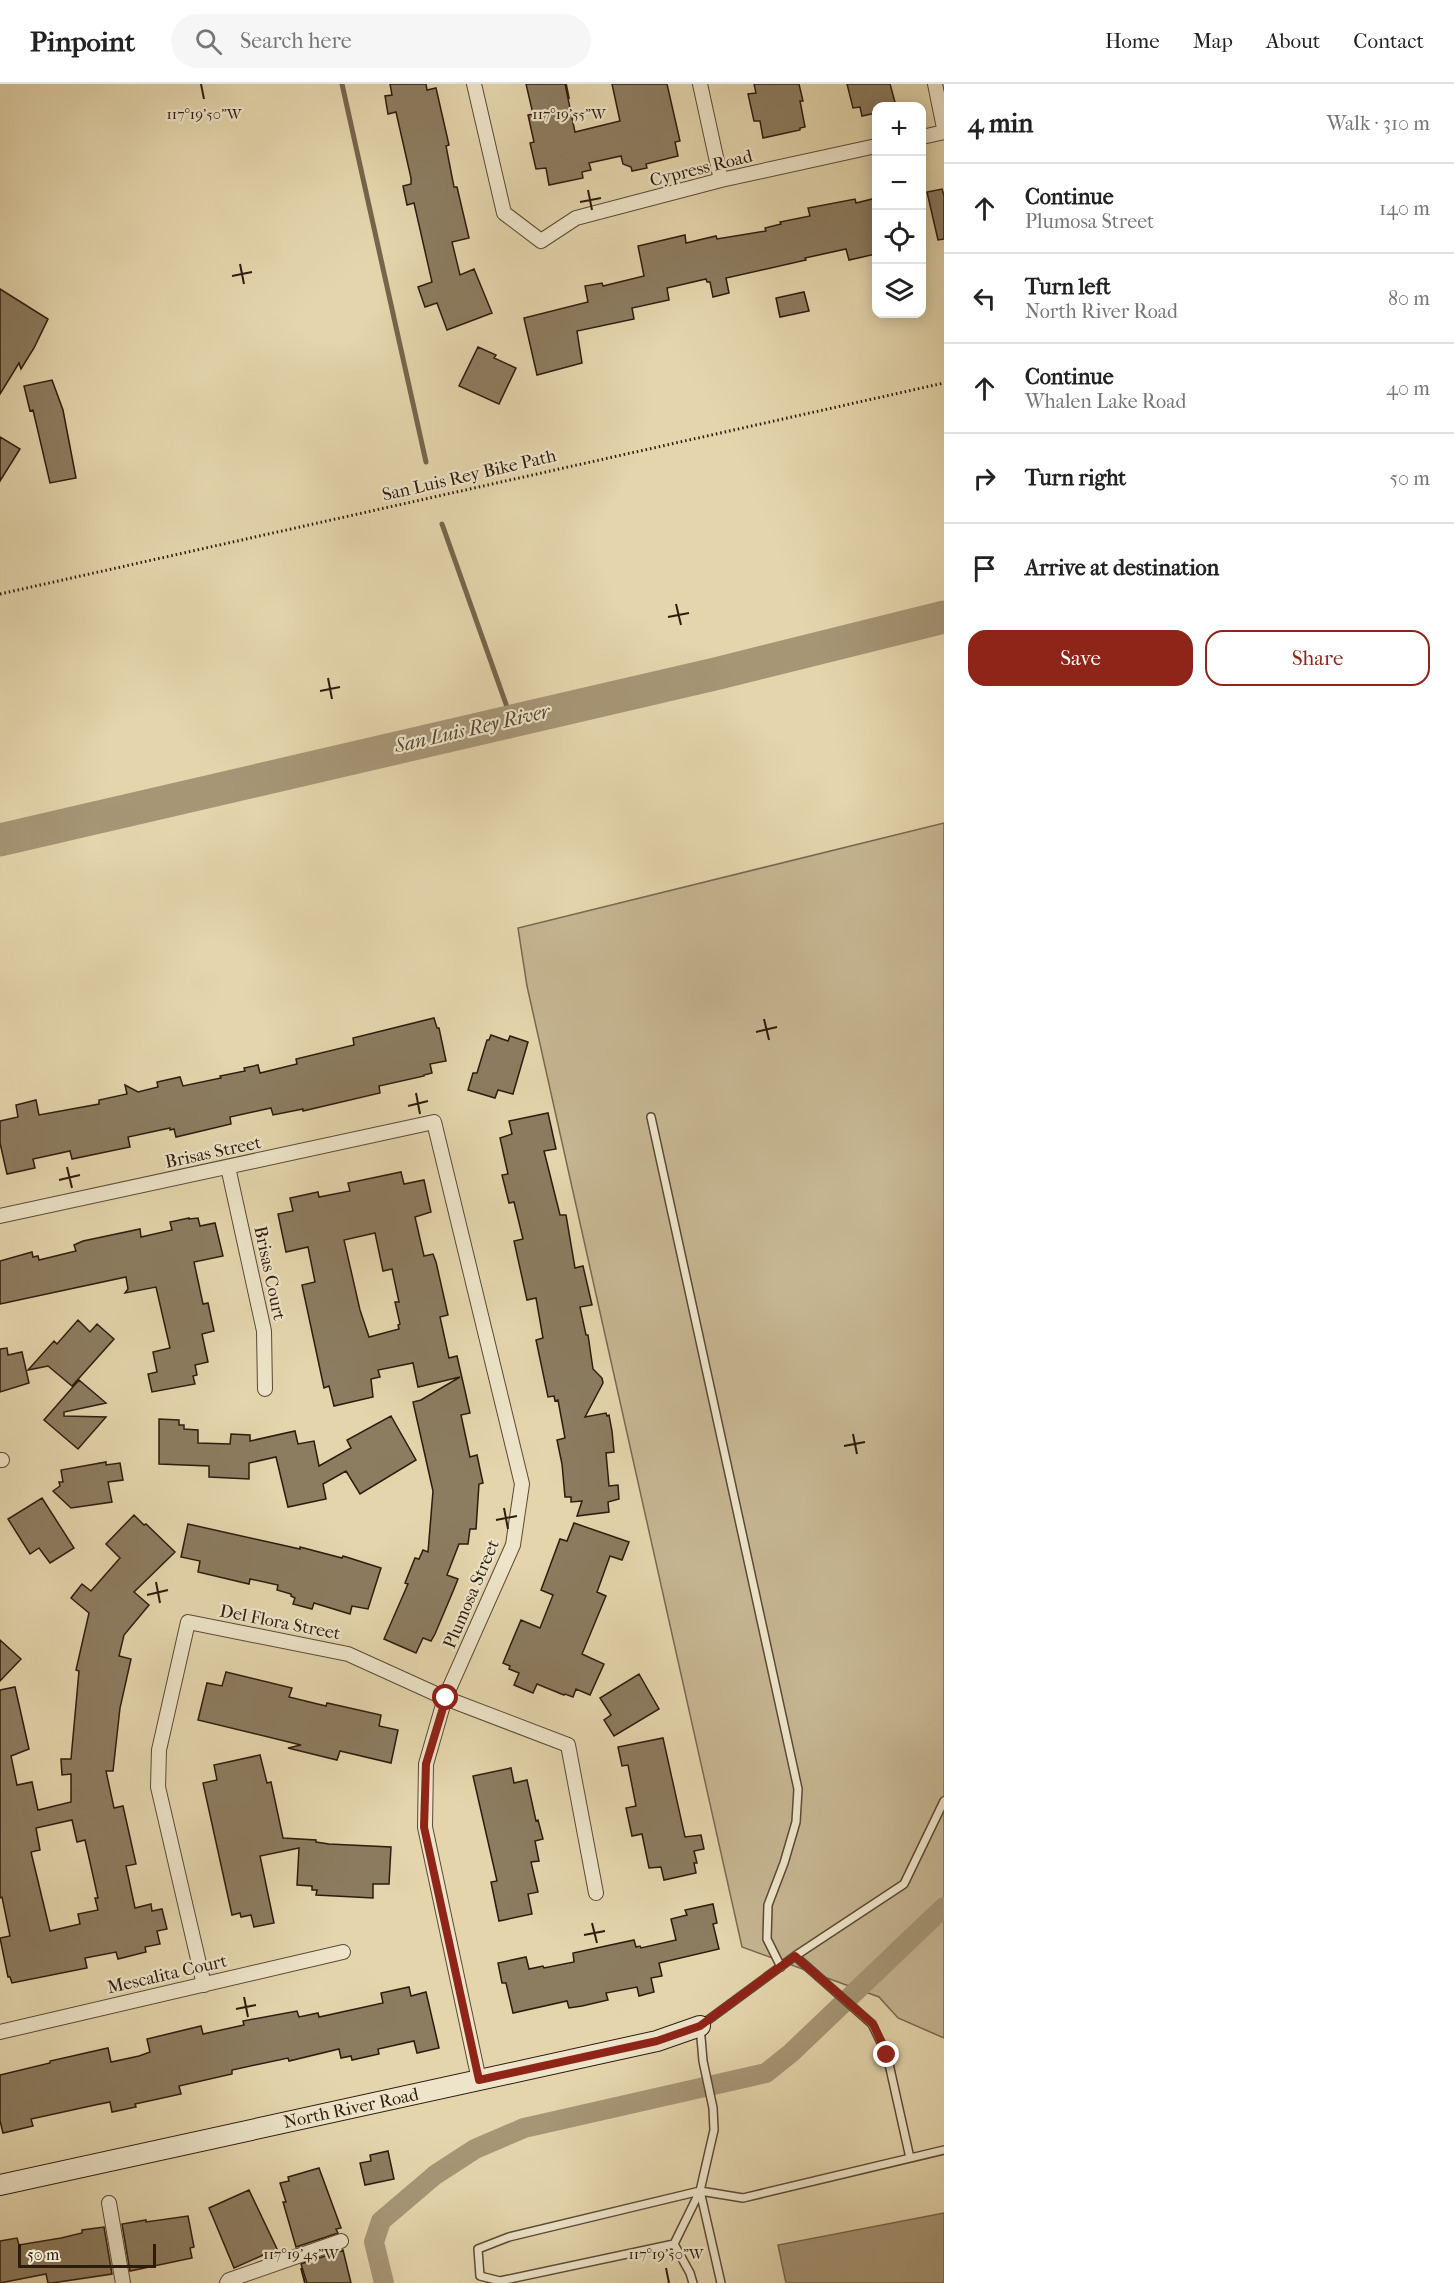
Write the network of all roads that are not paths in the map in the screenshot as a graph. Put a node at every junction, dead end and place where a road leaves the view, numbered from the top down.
1 (474, 84) edge
2 (700, 84) edge
3 (935, 84) edge
4 (944, 130) edge
5 (926, 135) edge
6 (872, 147) edge
7 (721, 180) junction
8 (651, 1117) dead end
9 (434, 1122) joint
10 (228, 1167) junction
11 (0, 1216) edge
12 (265, 1389) dead end
13 (446, 1698) junction
14 (944, 1801) edge
15 (596, 1893) dead end
16 (343, 1952) dead end
17 (795, 1956) junction
18 (781, 1966) junction
19 (204, 1985) junction
20 (700, 2026) junction
21 (0, 2032) edge
22 (479, 2080) junction
23 (944, 2150) edge
24 (910, 2158) junction
25 (0, 2185) edge
26 (700, 2191) junction
27 (109, 2203) dead end
28 (341, 2241) dead end
29 (674, 2244) junction
30 (479, 2279) edge
31 (123, 2283) edge
32 (227, 2283) edge
33 (693, 2283) edge
34 (721, 2283) edge

1 - 7 street, Cypress Road
2 - 7 street
3 - 4 street
4 - 5 street
6 - 7 street, Cypress Road
8 - 18 lane
9 - 10 street, Brisas Street
9 - 13 street, Plumosa Street
10 - 11 street, Brisas Street
10 - 12 street, Brisas Court
13 - 15 street, Del Flora Street
13 - 19 street, Del Flora Street
13 - 22 street, Plumosa Street
14 - 17 lane
16 - 19 street, Mescalita Court
17 - 18 lane
17 - 24 lane
18 - 20 lane
19 - 21 street, Mescalita Court
20 - 22 street, North River Road
20 - 26 lane
22 - 25 street, North River Road
23 - 24 lane
24 - 26 lane
26 - 29 lane
26 - 30 lane
26 - 34 lane
27 - 31 street
28 - 32 street
29 - 30 lane
29 - 33 lane

